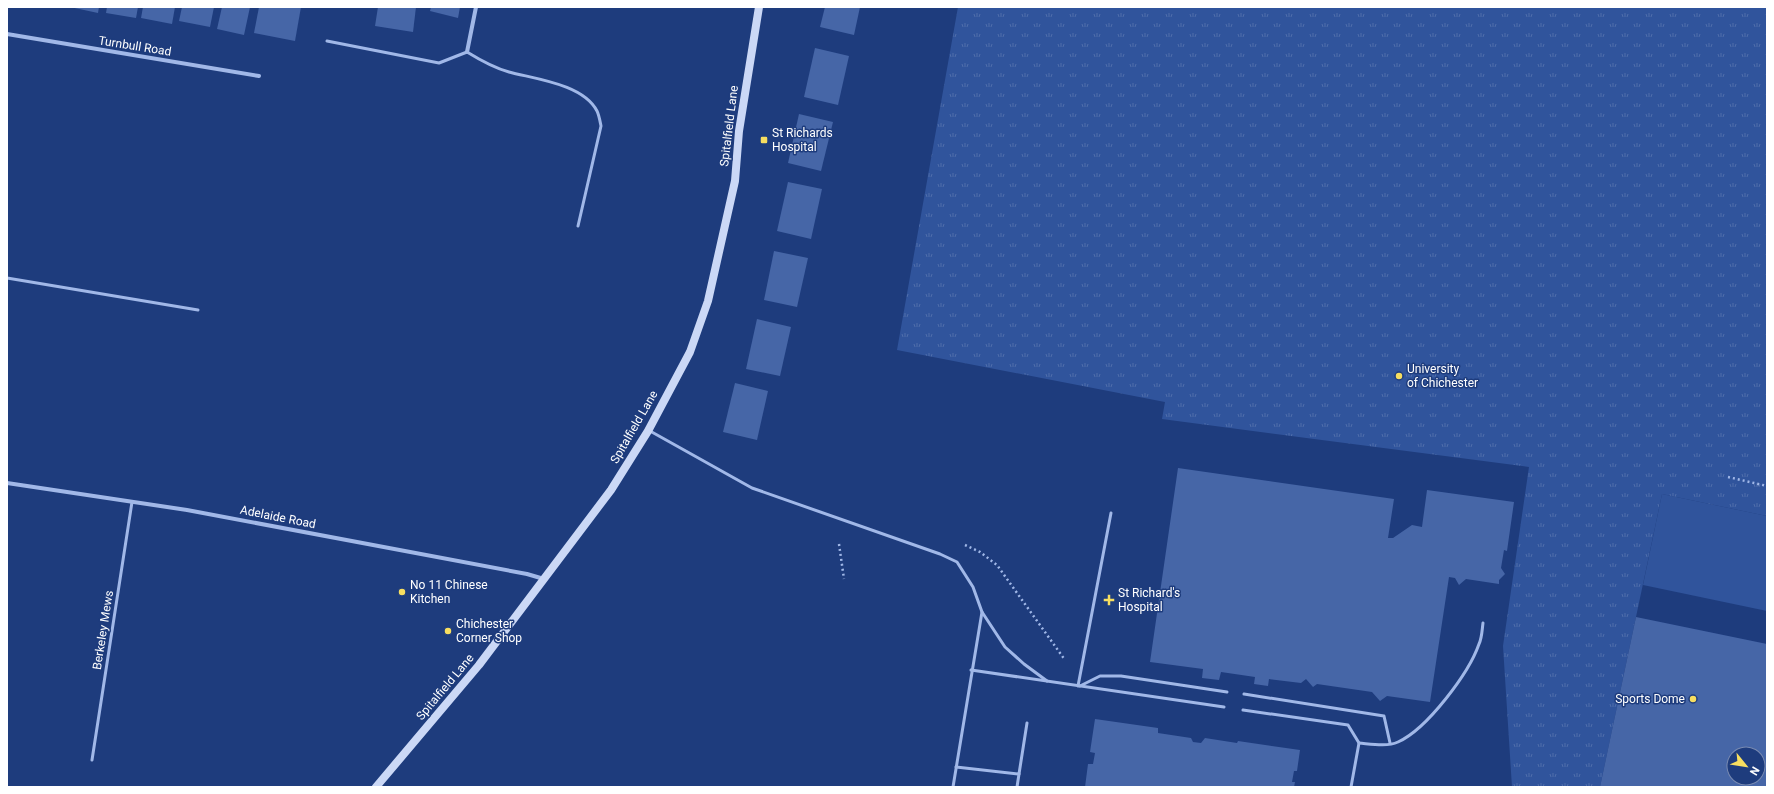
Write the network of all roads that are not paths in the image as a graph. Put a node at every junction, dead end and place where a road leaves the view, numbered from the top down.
1 (476, 7) edge
2 (759, 7) edge
3 (7, 34) edge
4 (327, 41) dead end
5 (467, 52) junction
6 (260, 76) dead end
7 (578, 226) dead end
8 (7, 278) edge
9 (198, 310) dead end
10 (648, 431) junction
11 (7, 483) edge
12 (132, 502) junction
13 (1111, 513) dead end
14 (544, 579) junction
15 (982, 612) junction
16 (1483, 623) dead end
17 (971, 670) junction
18 (1048, 682) junction
19 (1078, 686) junction
20 (1227, 692) dead end
21 (1244, 694) dead end
22 (1224, 707) dead end
23 (1243, 710) dead end
24 (1027, 722) dead end
25 (1359, 743) junction
26 (1390, 743) junction
27 (92, 760) dead end
28 (956, 767) junction
29 (1019, 774) junction
30 (376, 787) edge
31 (953, 787) edge
32 (1017, 787) edge
33 (1351, 787) edge

1 - 5 street
2 - 10 main road, Spitalfield Lane
3 - 6 street, Turnbull Road
4 - 5 lane
5 - 7 lane
8 - 9 lane
10 - 14 main road, Spitalfield Lane
10 - 15 lane
11 - 12 street, Adelaide Road
12 - 14 street, Adelaide Road
12 - 27 lane, Berkeley Mews
13 - 19 lane
14 - 30 main road, Spitalfield Lane
15 - 17 lane
15 - 18 lane
16 - 26 lane
17 - 18 lane
17 - 28 lane
18 - 19 lane
19 - 20 lane
19 - 22 lane
21 - 26 lane
23 - 25 lane
24 - 29 lane
25 - 26 lane
25 - 33 lane
28 - 29 lane
28 - 31 lane
29 - 32 lane

